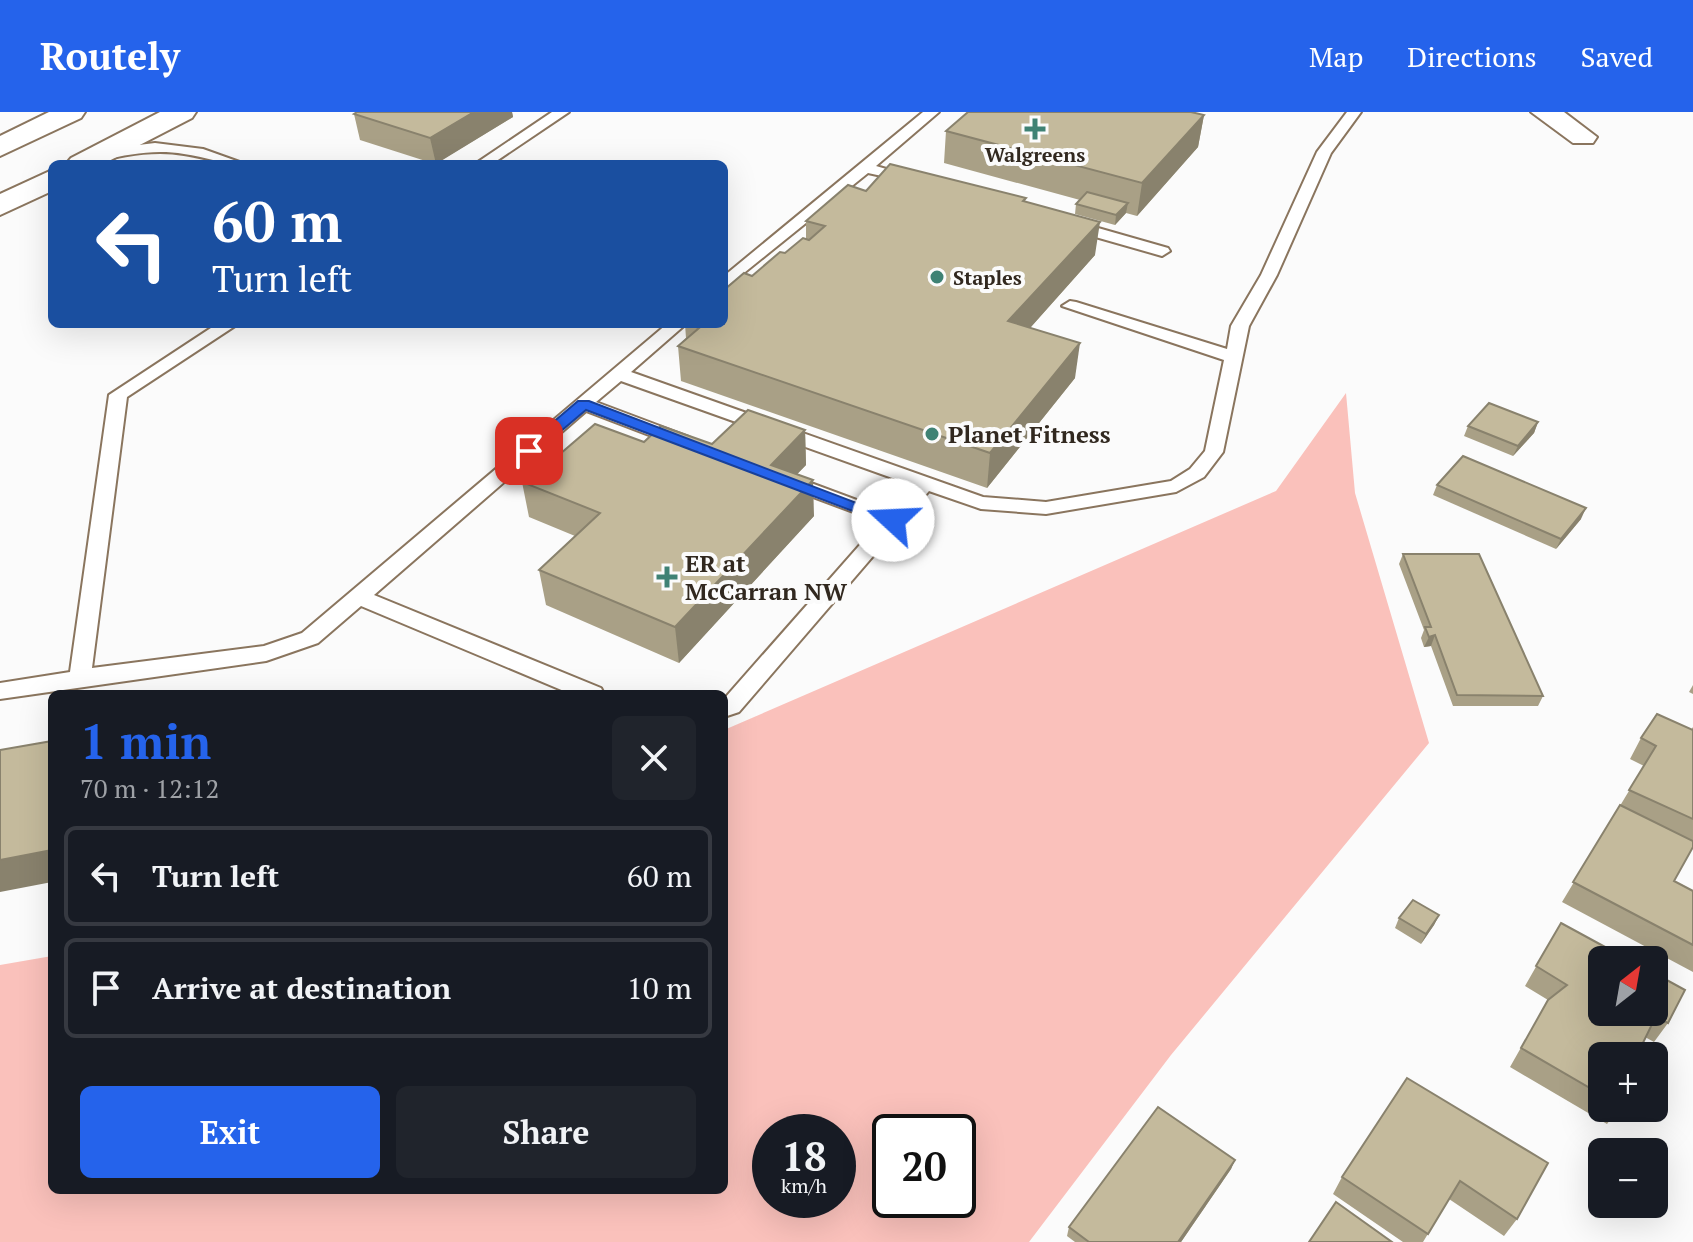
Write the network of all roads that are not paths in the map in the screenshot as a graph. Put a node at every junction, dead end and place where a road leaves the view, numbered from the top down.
1 (71, 112) edge
2 (182, 112) edge
3 (562, 112) edge
4 (932, 112) edge
5 (1354, 112) edge
6 (1545, 112) edge
7 (1583, 137) dead end
8 (0, 147) edge
9 (88, 160) edge
10 (93, 160) edge
11 (226, 160) edge
12 (488, 160) edge
13 (864, 167) junction
14 (48, 181) edge
15 (924, 184) edge
16 (0, 206) edge
17 (1058, 222) edge
18 (1162, 251) dead end
19 (728, 281) edge
20 (1070, 306) dead end
21 (223, 328) edge
22 (672, 328) edge
23 (1231, 356) junction
24 (619, 374) junction
25 (584, 404) junction
26 (701, 448) edge
27 (760, 470) edge
28 (925, 483) junction
29 (893, 520) junction
30 (359, 597) junction
31 (80, 678) junction
32 (583, 690) edge
33 (0, 691) edge
34 (728, 707) edge

1 - 8 main road
2 - 9 main road
3 - 12 lane
4 - 13 lane
5 - 23 lane
6 - 7 main road
10 - 11 lane
13 - 15 lane
13 - 19 lane
14 - 16 main road
17 - 18 lane
20 - 23 lane
21 - 31 lane
22 - 24 lane
23 - 28 lane
24 - 25 lane
24 - 28 lane
25 - 26 lane
25 - 30 lane
27 - 29 lane
28 - 29 lane
29 - 34 lane
30 - 31 lane
30 - 32 lane
31 - 33 lane

